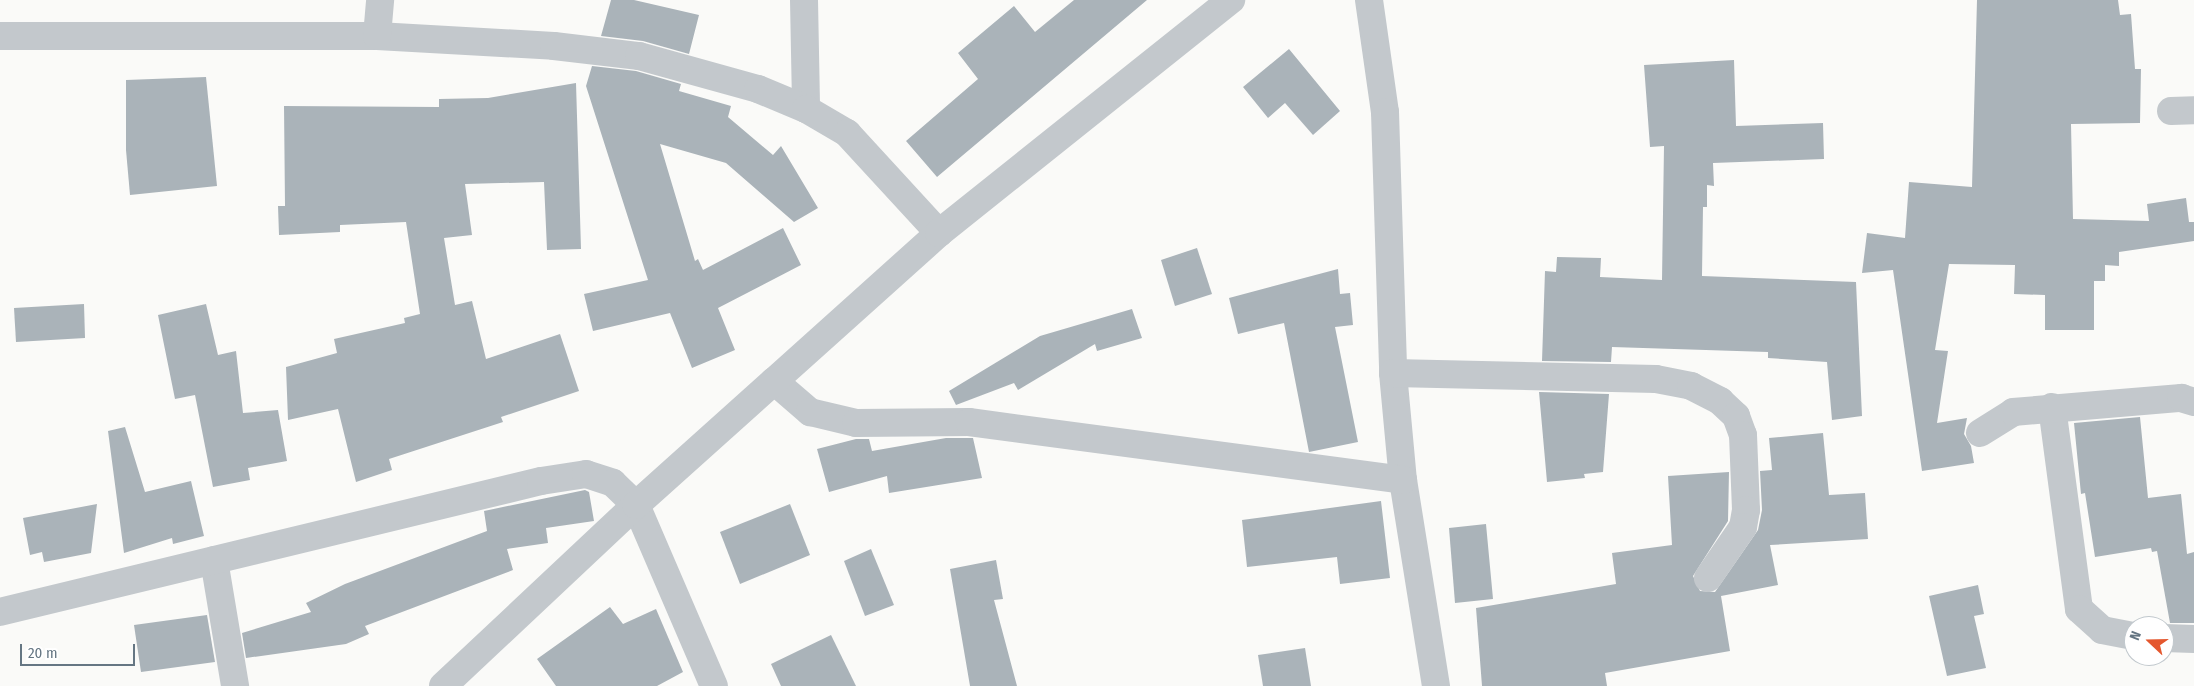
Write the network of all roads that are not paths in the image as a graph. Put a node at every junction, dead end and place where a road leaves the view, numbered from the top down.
1 (380, 0) edge
2 (804, 0) edge
3 (1231, 0) edge
4 (1369, 0) edge
5 (0, 36) edge
6 (377, 36) junction
7 (806, 109) junction
8 (939, 233) junction
9 (1393, 374) junction
10 (774, 381) junction
11 (2194, 402) edge
12 (2052, 407) junction
13 (1980, 433) dead end
14 (1403, 480) junction
15 (636, 505) junction
16 (214, 560) junction
17 (1708, 578) dead end
18 (0, 612) edge
19 (2124, 634) edge
20 (2174, 639) edge
21 (2194, 640) edge
22 (236, 686) edge
23 (443, 686) edge
24 (714, 686) edge
25 (1436, 686) edge

1 - 6 street
2 - 7 street
3 - 8 street
4 - 9 street
5 - 6 street
6 - 7 street
7 - 8 street
8 - 10 street
9 - 14 street
9 - 17 street
10 - 14 street
10 - 15 street
11 - 12 street
12 - 13 street
12 - 19 street
14 - 25 street
15 - 16 street
15 - 23 street
15 - 24 street
16 - 18 street
16 - 22 street
20 - 21 street

